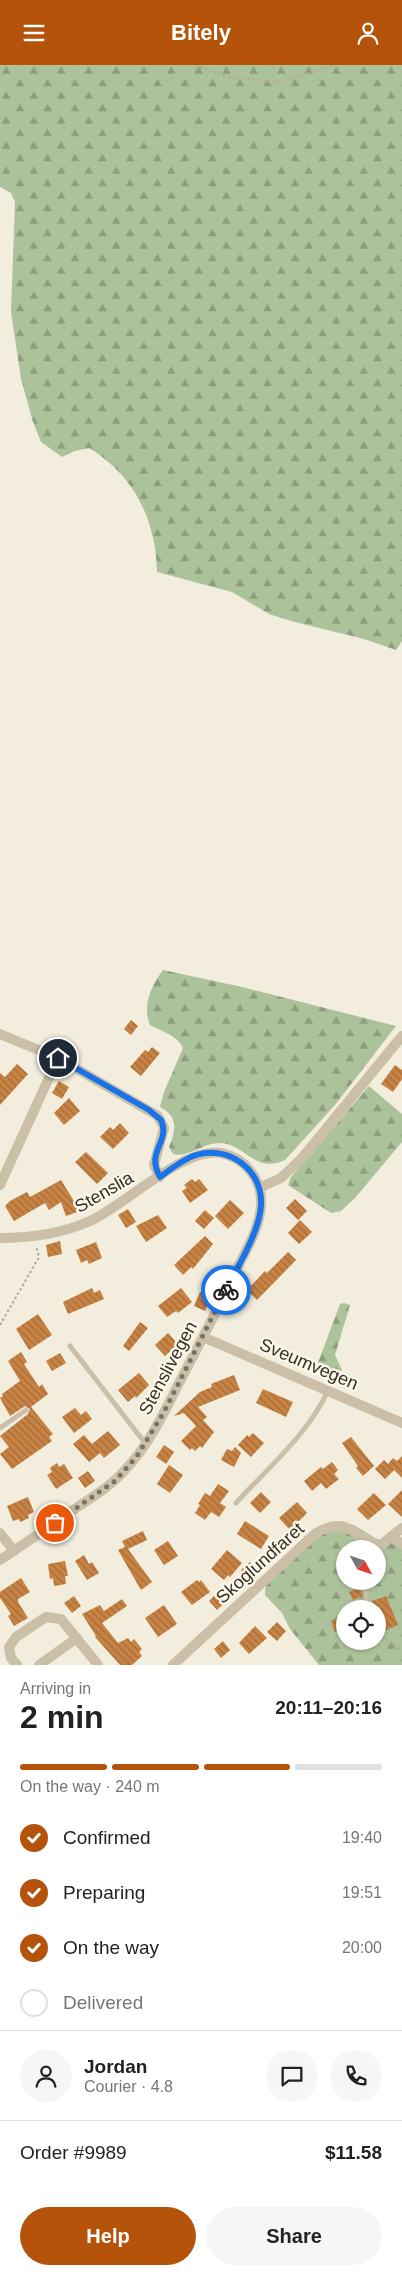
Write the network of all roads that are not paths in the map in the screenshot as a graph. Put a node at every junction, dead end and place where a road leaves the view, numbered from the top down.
1 (0, 1034) edge
2 (401, 1038) edge
3 (58, 1058) junction
4 (160, 1177) junction
5 (0, 1185) edge
6 (259, 1188) junction
7 (0, 1238) edge
8 (203, 1337) junction
9 (70, 1346) dead end
10 (328, 1390) junction
11 (26, 1410) dead end
12 (402, 1423) edge
13 (0, 1428) edge
14 (146, 1444) junction
15 (236, 1503) dead end
16 (402, 1528) edge
17 (0, 1533) edge
18 (393, 1537) junction
19 (368, 1540) edge
20 (386, 1544) edge
21 (402, 1544) edge
22 (14, 1551) junction
23 (0, 1560) edge
24 (77, 1639) junction
25 (17, 1665) edge
26 (39, 1665) edge
27 (98, 1665) edge
28 (174, 1665) edge

1 - 3 street
2 - 6 street
3 - 4 street
3 - 5 street
4 - 6 street, Stenslia
4 - 7 street, Stenslia
6 - 8 street, Stenslivegen
8 - 10 street, Sveumvegen
8 - 14 street, Stenslivegen
9 - 14 lane
10 - 12 street, Sveumvegen
10 - 15 lane
11 - 13 lane
14 - 22 street, Stenslivegen
16 - 18 street
17 - 22 street
18 - 20 street
18 - 21 street
19 - 28 street, Skoglundfaret
22 - 23 street, Stenslivegen
24 - 25 street
24 - 26 street
24 - 27 street

